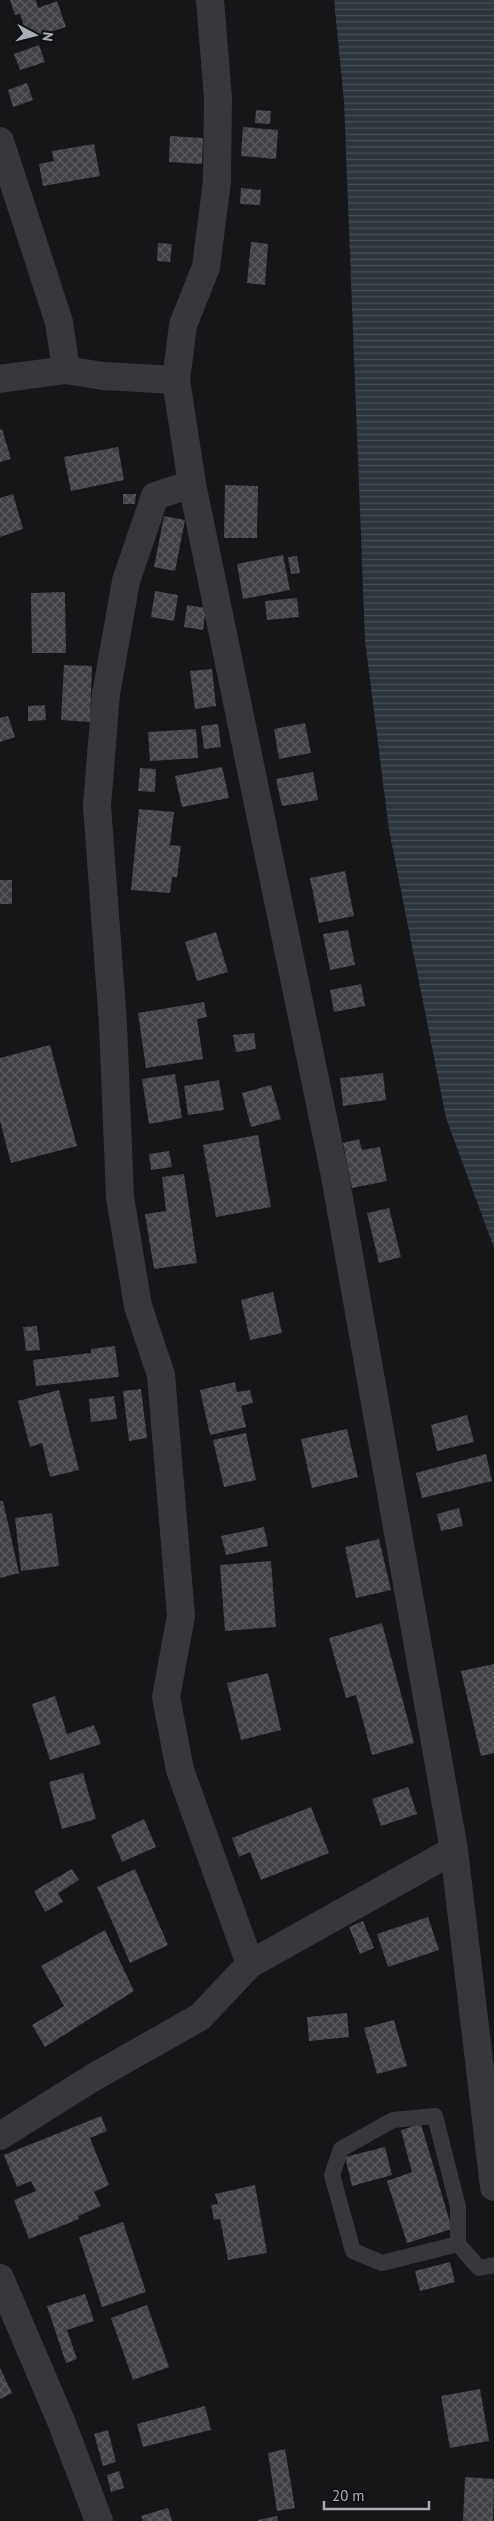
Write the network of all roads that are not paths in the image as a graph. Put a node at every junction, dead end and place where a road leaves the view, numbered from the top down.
1 (210, 0) edge
2 (0, 141) edge
3 (66, 370) junction
4 (0, 380) edge
5 (176, 380) junction
6 (192, 484) junction
7 (454, 1850) junction
8 (250, 1964) junction
9 (0, 2136) edge
10 (494, 2187) edge
11 (458, 2244) junction
12 (494, 2265) edge
13 (0, 2278) edge
14 (100, 2521) edge

1 - 5 street
2 - 3 street
3 - 4 street
3 - 5 street
5 - 6 street
6 - 7 street
6 - 8 street
7 - 8 street
7 - 10 street
8 - 9 street
11 - 11 lane
11 - 12 lane
13 - 14 street

